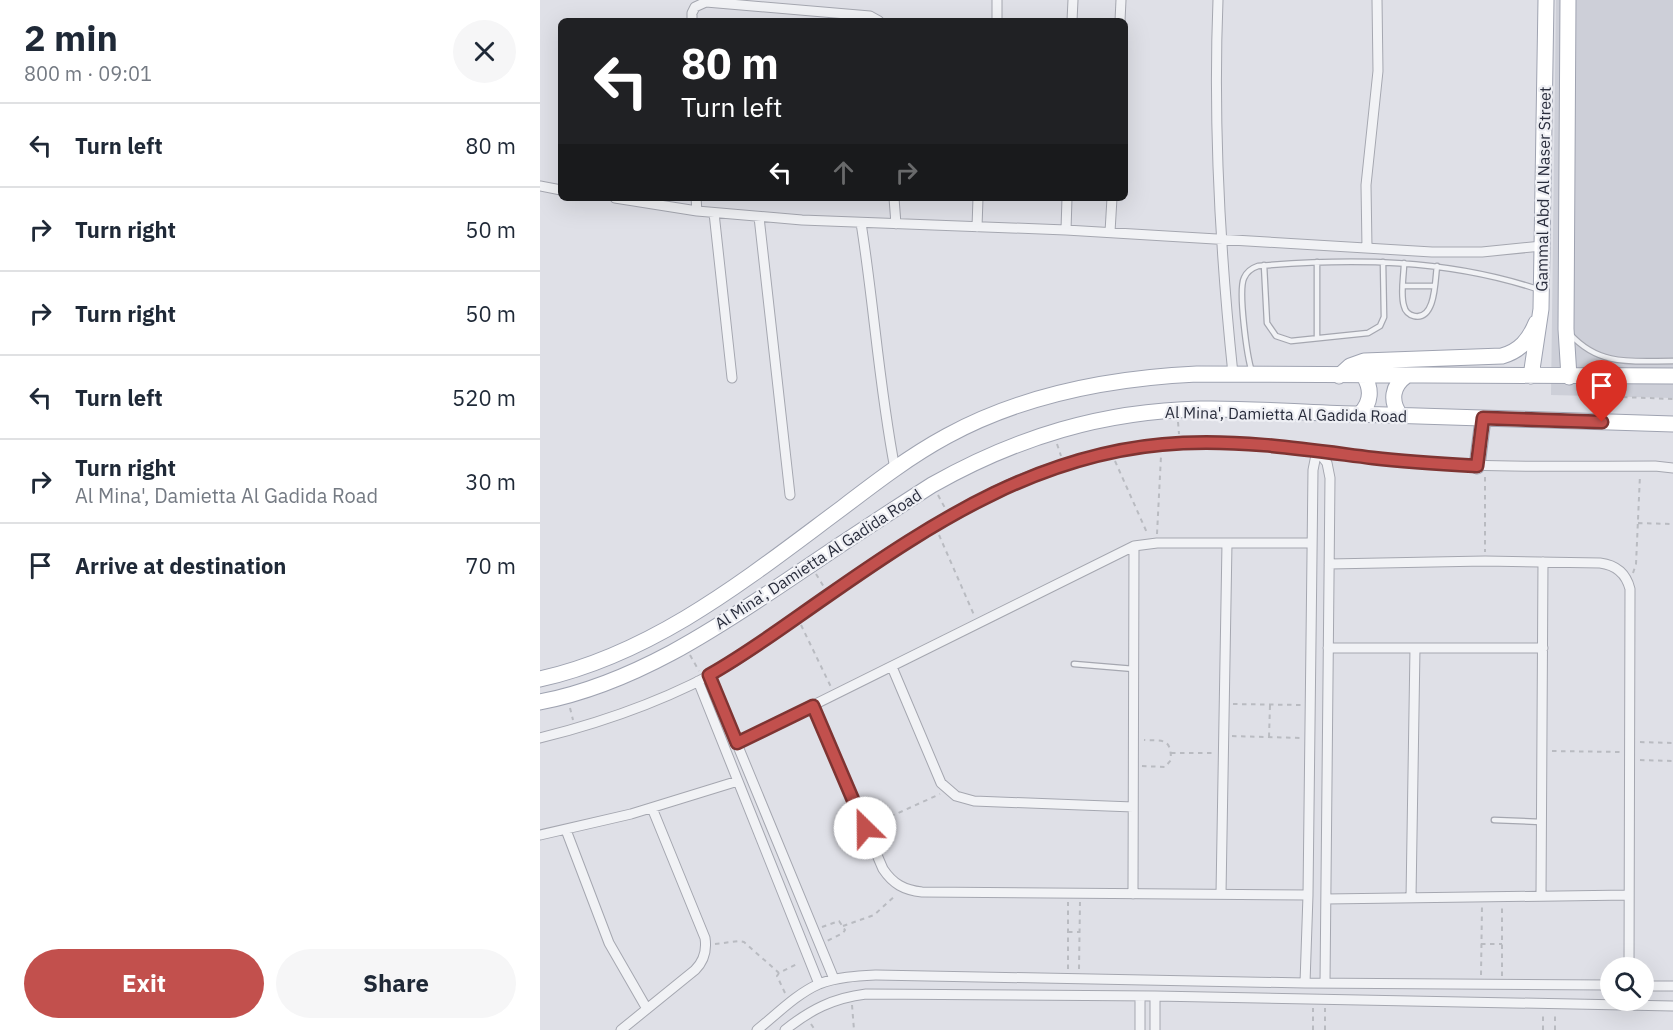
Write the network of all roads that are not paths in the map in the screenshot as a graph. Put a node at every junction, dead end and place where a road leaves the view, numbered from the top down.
1 (997, 0) edge
2 (1073, 0) edge
3 (1120, 0) edge
4 (1218, 0) edge
5 (1377, 0) edge
6 (1546, 0) edge
7 (1568, 0) edge
8 (693, 18) edge
9 (874, 18) edge
10 (998, 18) edge
11 (1072, 18) edge
12 (1120, 18) edge
13 (540, 186) edge
14 (558, 189) edge
15 (634, 201) edge
16 (696, 201) edge
17 (894, 201) edge
18 (978, 201) edge
19 (1066, 201) edge
20 (1112, 201) edge
21 (697, 211) junction
22 (714, 213) junction
23 (759, 217) junction
24 (861, 222) junction
25 (896, 224) junction
26 (977, 227) junction
27 (1066, 230) junction
28 (1110, 232) junction
29 (1222, 238) junction
30 (1542, 246) junction
31 (1367, 248) junction
32 (1317, 262) junction
33 (1383, 262) junction
34 (1404, 263) junction
35 (1264, 265) junction
36 (1437, 266) junction
37 (1403, 286) junction
38 (1434, 286) junction
39 (1541, 290) junction
40 (1541, 309) junction
41 (1566, 329) junction
42 (1539, 331) junction
43 (1317, 338) junction
44 (1673, 361) edge
45 (1656, 369) junction
46 (1233, 374) junction
47 (1253, 374) junction
48 (1339, 376) junction
49 (1364, 376) junction
50 (1406, 376) junction
51 (1531, 376) junction
52 (1673, 376) edge
53 (1569, 377) junction
54 (732, 378) dead end
55 (1360, 414) junction
56 (1400, 415) junction
57 (1483, 418) junction
58 (1673, 424) edge
59 (1317, 450) junction
60 (1481, 466) junction
61 (1673, 468) edge
62 (895, 469) junction
63 (790, 495) dead end
64 (1227, 543) junction
65 (1312, 543) junction
66 (1134, 546) junction
67 (1543, 562) junction
68 (1329, 564) junction
69 (1328, 648) junction
70 (1415, 648) junction
71 (1543, 648) junction
72 (1074, 664) dead end
73 (892, 666) junction
74 (1134, 669) junction
75 (540, 678) edge
76 (703, 679) junction
77 (540, 702) edge
78 (813, 706) junction
79 (540, 738) edge
80 (737, 743) junction
81 (738, 781) junction
82 (1133, 807) junction
83 (652, 808) junction
84 (1494, 820) dead end
85 (1541, 822) junction
86 (566, 830) junction
87 (540, 835) edge
88 (1132, 894) junction
89 (1221, 894) junction
90 (1308, 894) junction
91 (1629, 895) junction
92 (1541, 896) junction
93 (1411, 898) junction
94 (1326, 899) junction
95 (1629, 957) edge
96 (834, 979) junction
97 (1305, 983) junction
98 (1326, 983) junction
99 (819, 984) junction
100 (1600, 985) edge
101 (1654, 986) edge
102 (1673, 986) edge
103 (1140, 996) junction
104 (1155, 996) junction
105 (1673, 1006) edge
106 (647, 1009) junction
107 (621, 1030) edge
108 (757, 1030) edge
109 (785, 1030) edge
110 (1140, 1030) edge
111 (1155, 1030) edge

1 - 10 street
2 - 11 street
3 - 12 street
4 - 29 street
5 - 31 street
6 - 30 main road, Gammal Abd Al Naser Street
7 - 41 main road, Gammal Abd Al Naser Street
8 - 9 street
13 - 14 street
15 - 21 street
16 - 21 street
17 - 25 street
18 - 26 street
19 - 27 street
20 - 28 street
21 - 22 street
22 - 23 street
22 - 54 street
23 - 24 street
23 - 63 street
24 - 25 street
24 - 62 street
25 - 26 street
26 - 27 street
27 - 28 street
28 - 29 street
29 - 31 street
29 - 46 street
30 - 31 street
30 - 39 main road, Gammal Abd Al Naser Street
32 - 33 lane
32 - 35 lane
32 - 43 lane
33 - 34 lane
33 - 43 lane
34 - 36 lane
34 - 37 lane
35 - 43 lane
35 - 47 lane
36 - 38 lane
36 - 39 lane
37 - 38 lane
37 - 38 lane
39 - 40 main road, Gammal Abd Al Naser Street
40 - 42 main road, Gammal Abd Al Naser Street
40 - 48 main road
41 - 42 main road
41 - 45 lane
41 - 53 main road, Gammal Abd Al Naser Street
42 - 51 main road, Gammal Abd Al Naser Street
44 - 45 lane
45 - 52 main road, Al Mina', Damietta Al Gadida Road
45 - 53 main road, Al Mina', Damietta Al Gadida Road
46 - 47 main road, Al Mina', Damietta Al Gadida Road
46 - 62 main road, Al Mina', Damietta Al Gadida Road
47 - 48 main road, Al Mina', Damietta Al Gadida Road
48 - 49 main road, Al Mina', Damietta Al Gadida Road
49 - 50 main road, Al Mina', Damietta Al Gadida Road
49 - 55 main road
50 - 51 main road, Al Mina', Damietta Al Gadida Road
50 - 56 main road
51 - 53 main road, Al Mina', Damietta Al Gadida Road
55 - 56 main road, Al Mina', Damietta Al Gadida Road
55 - 77 main road, Al Mina', Damietta Al Gadida Road
56 - 57 main road, Al Mina', Damietta Al Gadida Road
57 - 58 main road, Al Mina', Damietta Al Gadida Road
57 - 60 main road
59 - 60 street
59 - 65 street
59 - 68 street
59 - 76 street
60 - 61 street
62 - 75 main road, Al Mina', Damietta Al Gadida Road
64 - 65 street
64 - 66 street
64 - 89 street
65 - 90 street
66 - 73 street
66 - 74 street
67 - 68 street
67 - 71 street
67 - 91 street
68 - 69 street
69 - 70 street
69 - 94 street
70 - 71 street
70 - 93 street
71 - 85 street
72 - 74 lane
73 - 78 street
73 - 82 street
74 - 82 street
76 - 79 street
76 - 80 street
76 - 81 street
78 - 80 street
78 - 88 street
80 - 96 street
81 - 83 street
81 - 99 street
82 - 88 street
83 - 86 street
83 - 106 street
84 - 85 lane
85 - 92 street
86 - 87 street
86 - 106 street
88 - 89 street
89 - 90 street
90 - 97 street
91 - 92 street
91 - 95 street
92 - 93 street
93 - 94 street
94 - 98 street
96 - 97 street
96 - 99 street
97 - 98 street
98 - 100 street
99 - 108 street
101 - 102 street
103 - 104 street
103 - 109 street
103 - 110 street
104 - 105 street
104 - 111 street
106 - 107 street

